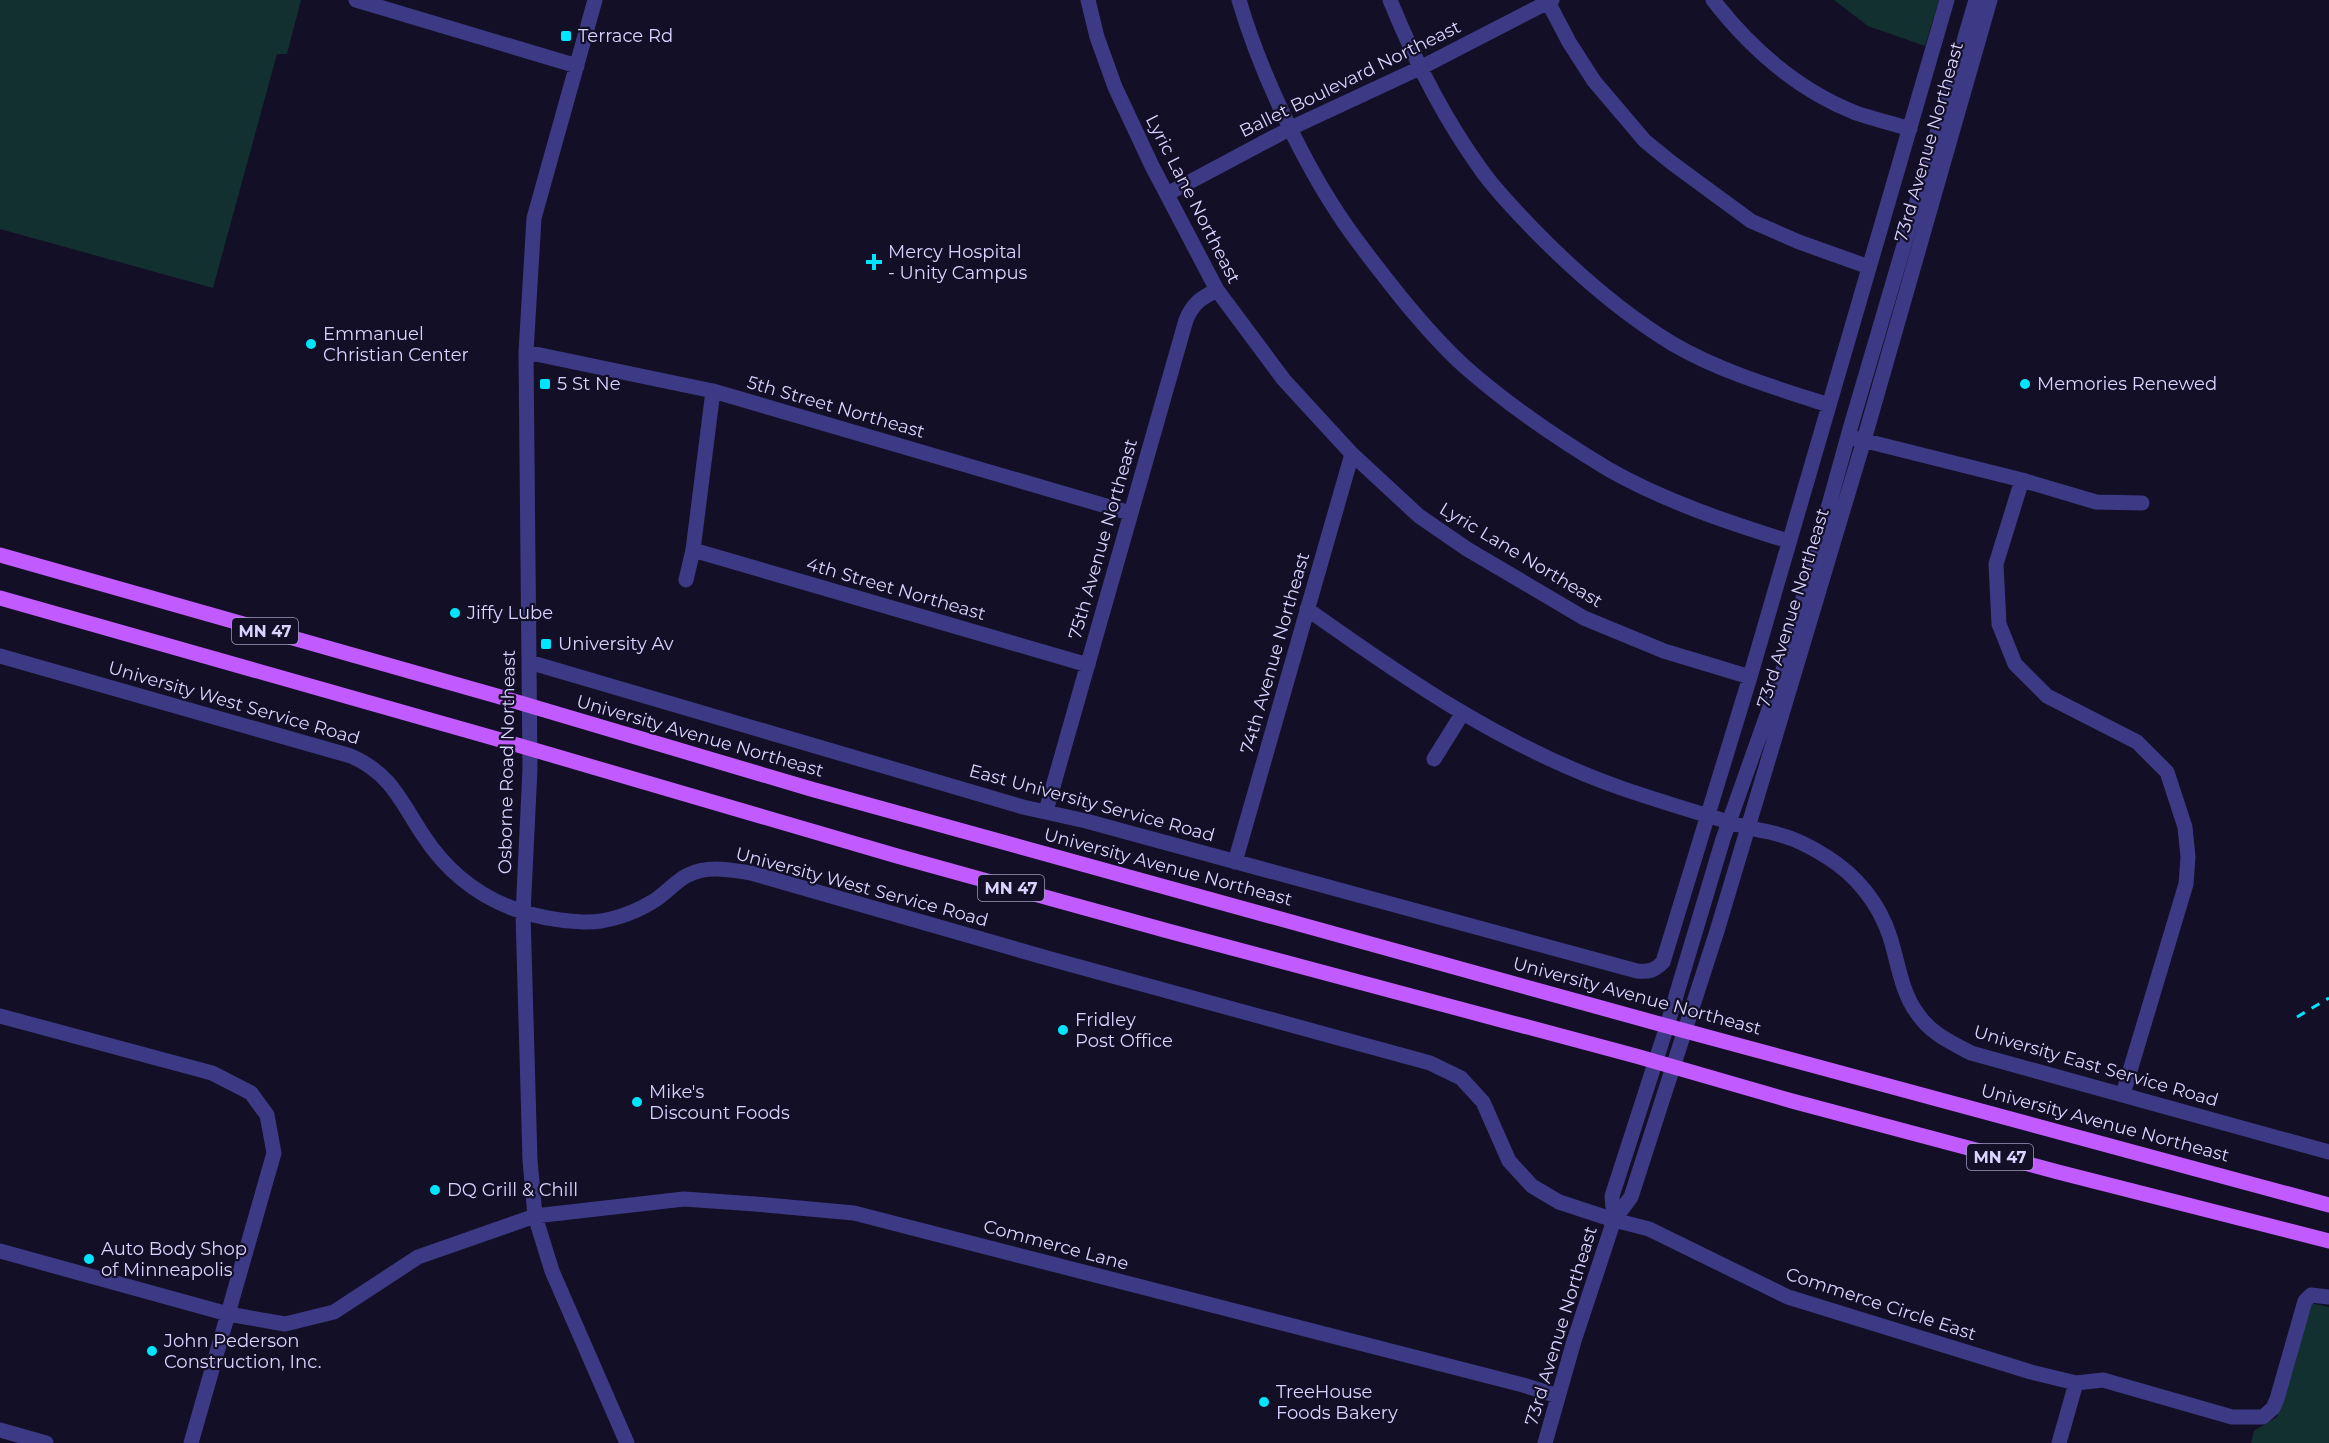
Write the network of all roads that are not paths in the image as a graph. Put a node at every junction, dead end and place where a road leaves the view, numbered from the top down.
1 (356, 0) edge
2 (595, 0) edge
3 (1088, 0) edge
4 (1239, 0) edge
5 (1390, 0) edge
6 (1713, 0) edge
7 (1947, 0) edge
8 (1976, 0) edge
9 (1990, 0) edge
10 (1549, 1) edge
11 (577, 66) junction
12 (1422, 67) junction
13 (1291, 128) junction
14 (1910, 129) junction
15 (1167, 194) junction
16 (1869, 267) junction
17 (1217, 290) junction
18 (526, 352) junction
19 (713, 391) junction
20 (1829, 405) junction
21 (1848, 436) junction
22 (1864, 440) junction
23 (1352, 454) junction
24 (2022, 480) junction
25 (2142, 503) dead end
26 (1130, 513) junction
27 (1788, 541) junction
28 (693, 550) junction
29 (0, 555) edge
30 (686, 580) dead end
31 (0, 598) edge
32 (1307, 609) junction
33 (0, 656) edge
34 (529, 662) junction
35 (1088, 665) junction
36 (1749, 677) junction
37 (529, 706) junction
38 (1462, 714) junction
39 (529, 749) junction
40 (1434, 759) dead end
41 (1046, 811) junction
42 (1707, 815) junction
43 (1729, 821) junction
44 (1748, 827) junction
45 (1235, 862) junction
46 (524, 914) junction
47 (1648, 972) joint
48 (0, 1016) edge
49 (1667, 1026) junction
50 (1684, 1030) junction
51 (1655, 1061) junction
52 (1672, 1066) junction
53 (2122, 1094) junction
54 (2329, 1152) edge
55 (2329, 1205) edge
56 (535, 1216) junction
57 (1614, 1220) junction
58 (2329, 1241) edge
59 (0, 1251) edge
60 (2329, 1297) edge
61 (228, 1314) junction
62 (2076, 1383) junction
63 (1558, 1396) junction
64 (0, 1430) edge
65 (46, 1443) edge
66 (191, 1443) edge
67 (627, 1443) edge
68 (1545, 1443) edge
69 (2059, 1443) edge

1 - 11 street
2 - 11 street, Osborne Road Northeast
3 - 15 street, Lyric Lane Northeast
4 - 13 street
5 - 12 street
6 - 14 street
7 - 14 street, 73rd Avenue Northeast
8 - 21 street, 73rd Avenue Northeast
9 - 22 street, 73rd Avenue Northeast
10 - 12 street, Ballet Boulevard Northeast
10 - 16 street
11 - 18 street, Osborne Road Northeast
12 - 13 street, Ballet Boulevard Northeast
12 - 20 street
13 - 15 street, Ballet Boulevard Northeast
13 - 27 street
14 - 16 street, 73rd Avenue Northeast
15 - 17 street, Lyric Lane Northeast
16 - 20 street, 73rd Avenue Northeast
17 - 23 street, Lyric Lane Northeast
17 - 26 street, 75th Avenue Northeast
18 - 19 street, 5th Street Northeast
18 - 34 street, Osborne Road Northeast
19 - 26 street, 5th Street Northeast
19 - 28 street
20 - 27 street, 73rd Avenue Northeast
21 - 22 street
21 - 43 street, 73rd Avenue Northeast
22 - 24 street
22 - 44 street, 73rd Avenue Northeast
23 - 32 street, 74th Avenue Northeast
23 - 36 street, Lyric Lane Northeast
24 - 25 street
24 - 53 street
26 - 35 street, 75th Avenue Northeast
27 - 36 street, 73rd Avenue Northeast
28 - 30 street
28 - 35 street, 4th Street Northeast
29 - 37 main road, University Avenue Northeast / MN 47
31 - 39 main road, MN 47
32 - 38 street, University East Service Road
32 - 45 street, 74th Avenue Northeast
33 - 46 street, University West Service Road
34 - 37 street, Osborne Road Northeast
34 - 41 street, East University Service Road
35 - 41 street, 75th Avenue Northeast
36 - 42 street, 73rd Avenue Northeast
37 - 39 street, Osborne Road Northeast
37 - 49 main road, University Avenue Northeast / MN 47
38 - 40 street
38 - 42 street, University East Service Road
39 - 46 street, Osborne Road Northeast
39 - 51 main road, MN 47
41 - 45 street, East University Service Road
42 - 43 street, University East Service Road
42 - 47 street, 73rd Avenue Northeast
43 - 44 street, University East Service Road
43 - 49 street, 73rd Avenue Northeast
44 - 50 street, 73rd Avenue Northeast
44 - 53 street, University East Service Road
45 - 47 street, East University Service Road
46 - 56 street, Osborne Road Northeast
46 - 57 street, University West Service Road
48 - 61 street
49 - 50 main road, University Avenue Northeast / MN 47
49 - 51 street, 73rd Avenue Northeast
50 - 52 street, 73rd Avenue Northeast
50 - 55 main road, University Avenue Northeast / MN 47
51 - 52 main road, MN 47
51 - 57 street, 73rd Avenue Northeast
52 - 57 street, 73rd Avenue Northeast
52 - 58 main road, MN 47
53 - 54 street, University East Service Road
56 - 61 street, Commerce Lane
56 - 63 street, Commerce Lane
56 - 67 street, Osborne Road Northeast
57 - 62 street, Commerce Circle East
57 - 63 street, 73rd Avenue Northeast
59 - 61 street, Commerce Lane
60 - 62 street, Commerce Circle East
61 - 66 street
62 - 69 street
63 - 68 street, 73rd Avenue Northeast
64 - 65 street

